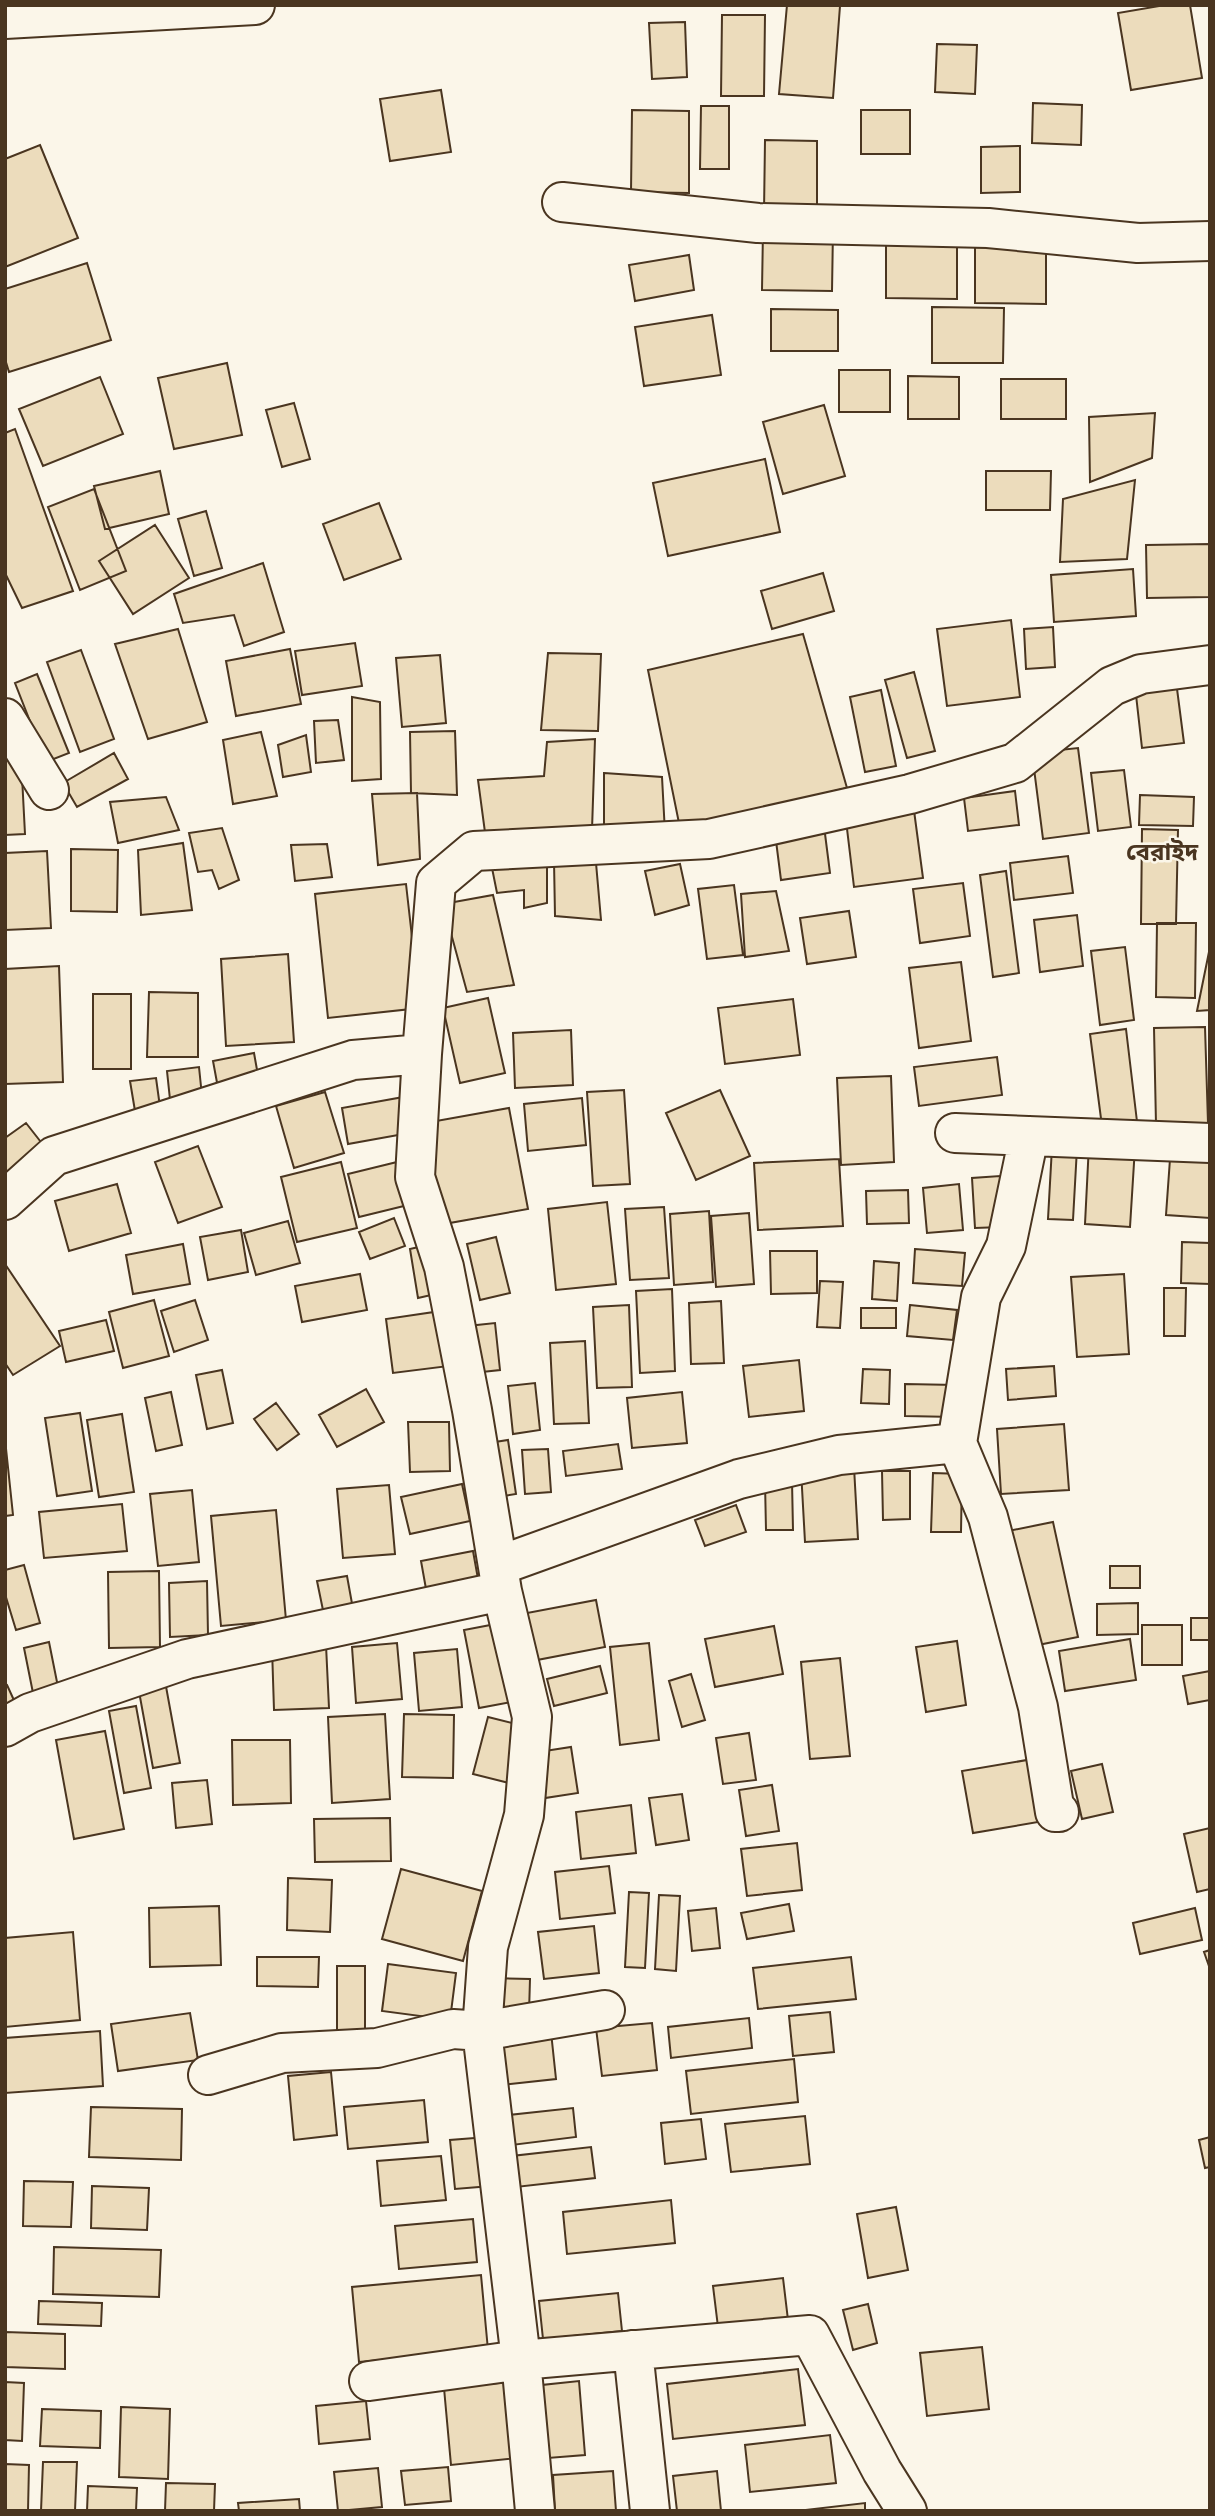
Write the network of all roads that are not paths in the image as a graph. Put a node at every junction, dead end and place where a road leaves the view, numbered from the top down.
1 (255, 5) edge
2 (5, 19) edge
3 (562, 202) dead end
4 (1210, 241) edge
5 (1210, 665) edge
6 (5, 719) edge
7 (49, 790) dead end
8 (422, 1054) junction
9 (955, 1133) dead end
10 (1029, 1136) junction
11 (1210, 1143) edge
12 (5, 1200) edge
13 (957, 1443) junction
14 (500, 1578) junction
15 (5, 1727) edge
16 (1059, 1812) dead end
17 (606, 2010) dead end
18 (482, 2031) junction
19 (208, 2075) dead end
20 (632, 2350) junction
21 (521, 2360) junction
22 (369, 2381) dead end
23 (535, 2511) edge
24 (650, 2511) edge
25 (907, 2511) edge

1 - 2 street
3 - 4 street
5 - 8 street
6 - 7 street
8 - 12 street
8 - 14 street
9 - 10 street
10 - 11 street
10 - 13 street
13 - 14 street
13 - 16 street
14 - 15 street
14 - 18 street
17 - 18 street
18 - 19 street
18 - 21 street
20 - 21 street
20 - 24 street
20 - 25 street
21 - 22 street
21 - 23 street

